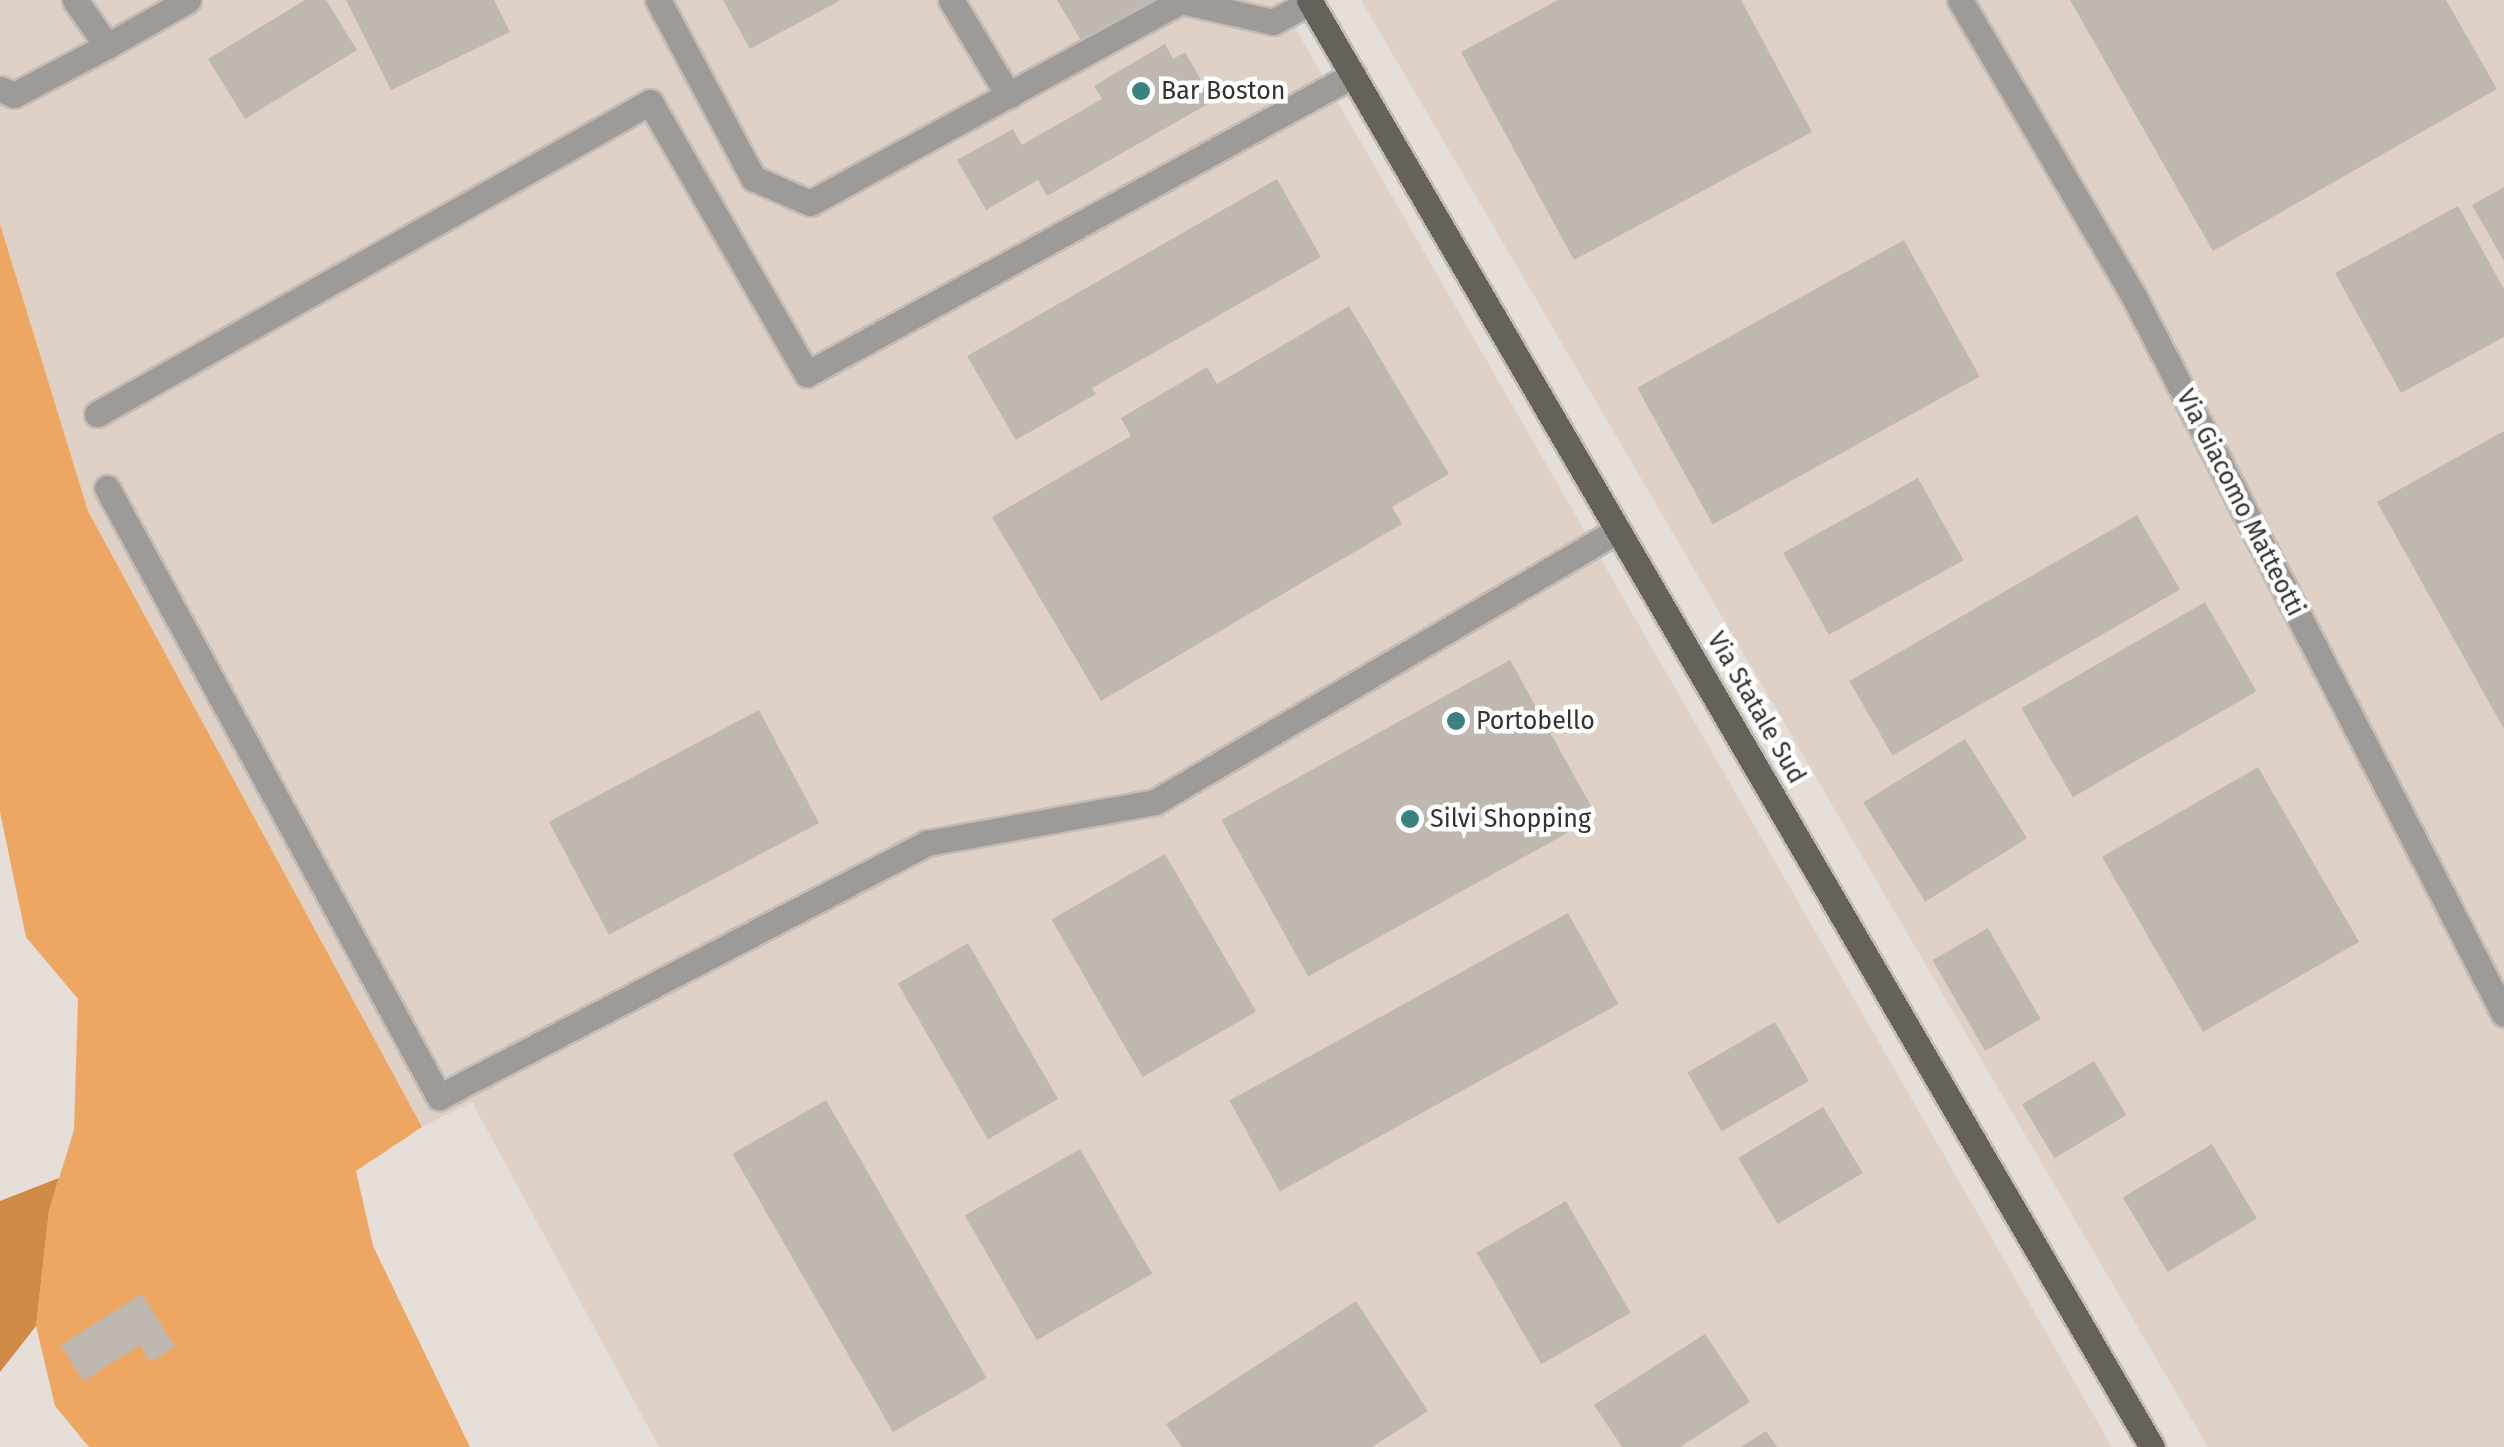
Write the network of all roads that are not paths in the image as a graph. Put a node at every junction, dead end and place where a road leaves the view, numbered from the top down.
1 (75, 0) edge
2 (188, 0) edge
3 (658, 0) edge
4 (951, 0) edge
5 (1960, 0) edge
6 (1178, 1) edge
7 (1309, 1) edge
8 (1236, 8) edge
9 (106, 46) junction
10 (1353, 75) junction
11 (0, 89) edge
12 (1009, 96) junction
13 (97, 414) dead end
14 (107, 488) dead end
15 (1618, 530) junction
16 (2504, 1014) edge
17 (2152, 1447) edge

1 - 9 street
2 - 9 street
3 - 12 street
4 - 12 street
5 - 16 street, Via Giacomo Matteotti
6 - 8 street
6 - 12 street
7 - 8 street
7 - 10 main road, Via Statale Sud
9 - 11 street
10 - 13 street
10 - 15 main road, Via Statale Sud
14 - 15 street
15 - 17 main road, Via Statale Sud

